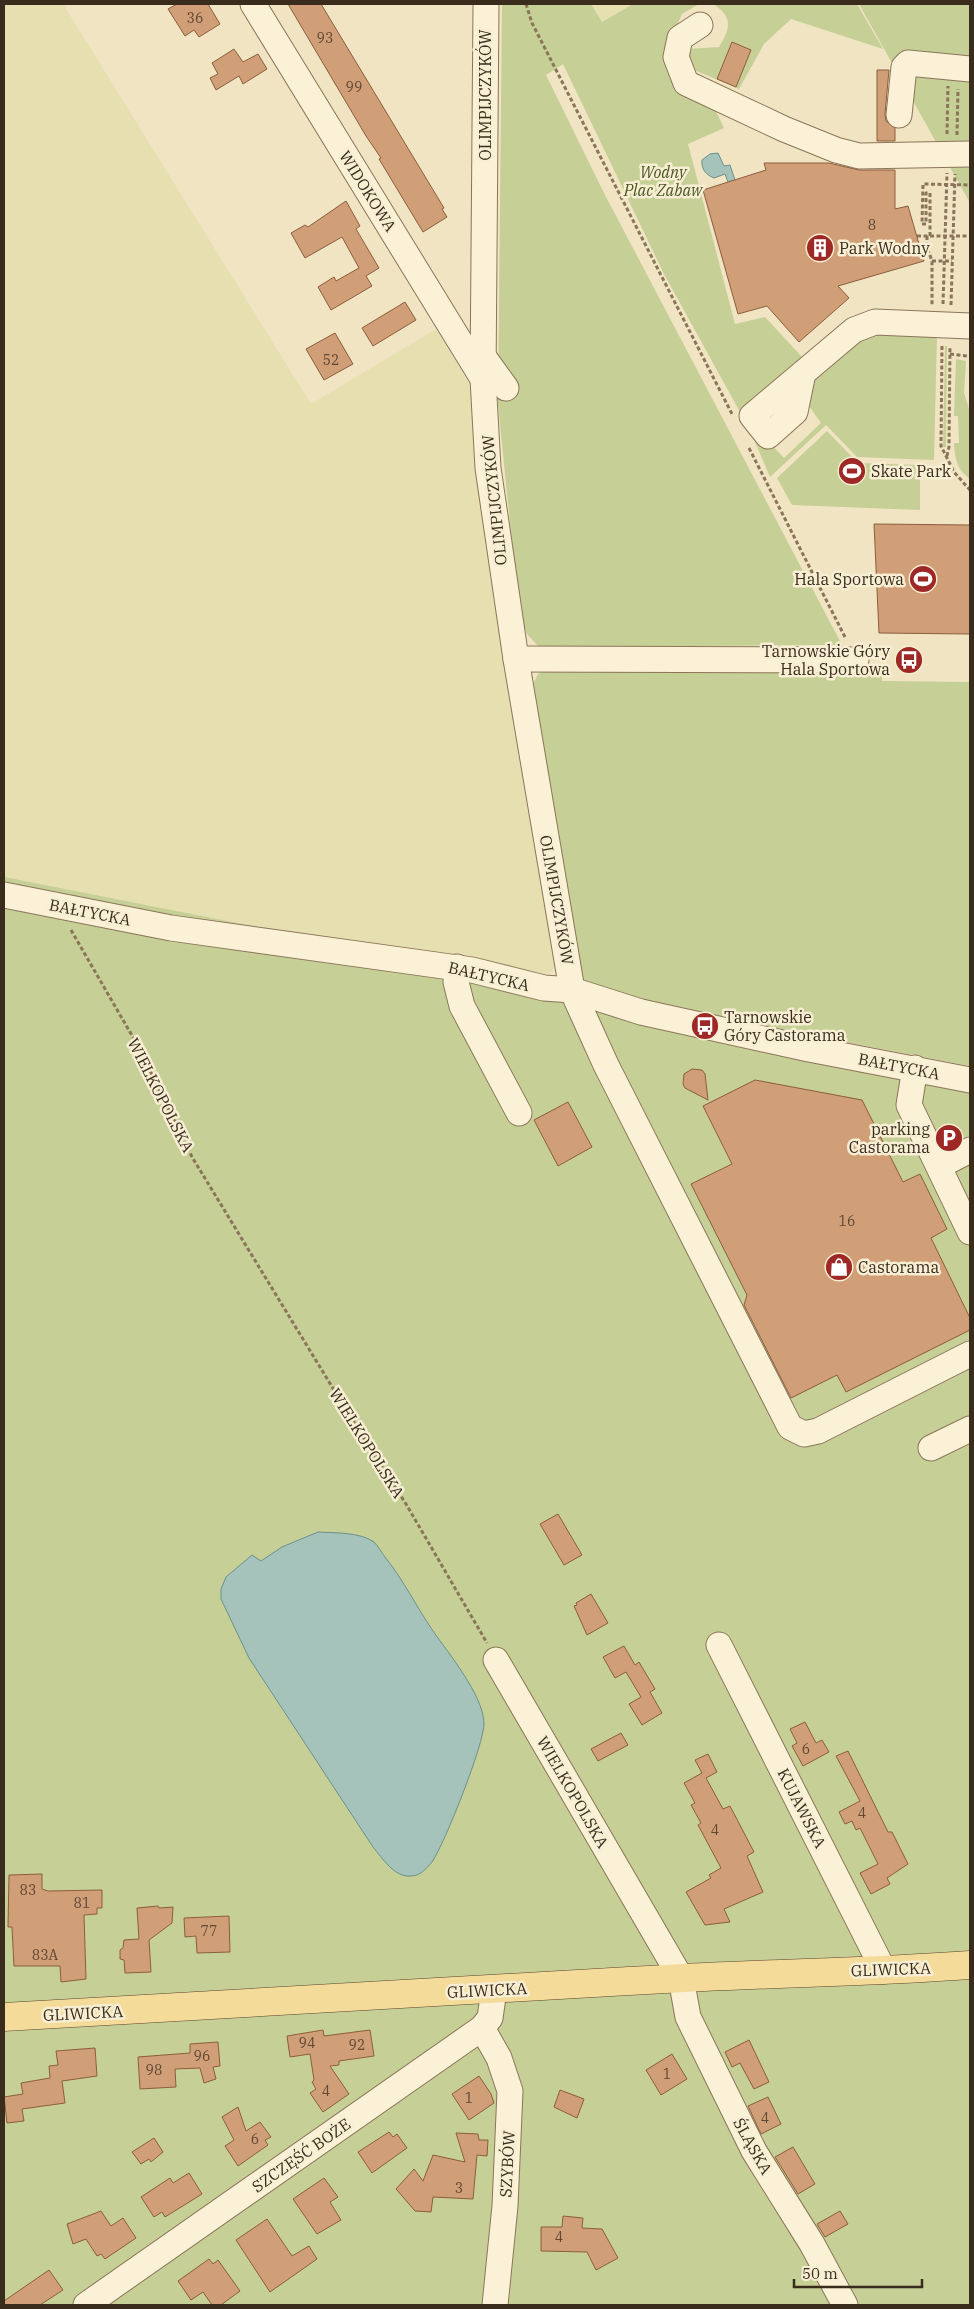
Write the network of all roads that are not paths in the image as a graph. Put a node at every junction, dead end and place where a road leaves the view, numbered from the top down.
1 (253, 4) edge
2 (486, 4) edge
3 (700, 25) dead end
4 (959, 68) edge
5 (899, 115) dead end
6 (958, 154) edge
7 (948, 324) edge
8 (483, 368) junction
9 (803, 373) dead end
10 (506, 388) dead end
11 (516, 659) junction
12 (856, 660) road end
13 (4, 895) edge
14 (457, 967) junction
15 (572, 990) junction
16 (915, 1068) junction
17 (970, 1080) edge
18 (519, 1113) dead end
19 (970, 1150) edge
20 (939, 1166) junction
21 (970, 1232) edge
22 (970, 1354) edge
23 (970, 1429) edge
24 (931, 1448) dead end
25 (719, 1645) dead end
26 (496, 1660) road end
27 (970, 1965) edge
28 (884, 1971) junction
29 (681, 1978) junction
30 (494, 1990) junction
31 (4, 2017) edge
32 (482, 2028) junction
33 (86, 2305) edge
34 (496, 2305) edge
35 (845, 2305) edge

1 - 8 street, WIDOKOWA
2 - 8 street, OLIMPIJCZYKÓW
3 - 6 street
4 - 5 street
7 - 9 street
8 - 10 street, WIDOKOWA
8 - 11 street, OLIMPIJCZYKÓW
11 - 12 street
11 - 15 street, OLIMPIJCZYKÓW
13 - 14 street, BAŁTYCKA
14 - 15 street, BAŁTYCKA
14 - 18 street
15 - 16 street, BAŁTYCKA
15 - 22 street, OLIMPIJCZYKÓW
16 - 17 street, BAŁTYCKA
16 - 20 street
19 - 20 street
20 - 21 street
23 - 24 street
25 - 28 street, KUJAWSKA
26 - 29 street, WIELKOPOLSKA
27 - 28 main road, GLIWICKA
28 - 29 main road, GLIWICKA
29 - 30 main road, GLIWICKA
29 - 35 street, ŚLĄSKA
30 - 31 main road, GLIWICKA
30 - 32 street
32 - 33 street, SZCZĘŚĆ BOŻE
32 - 34 street, SZYBÓW

